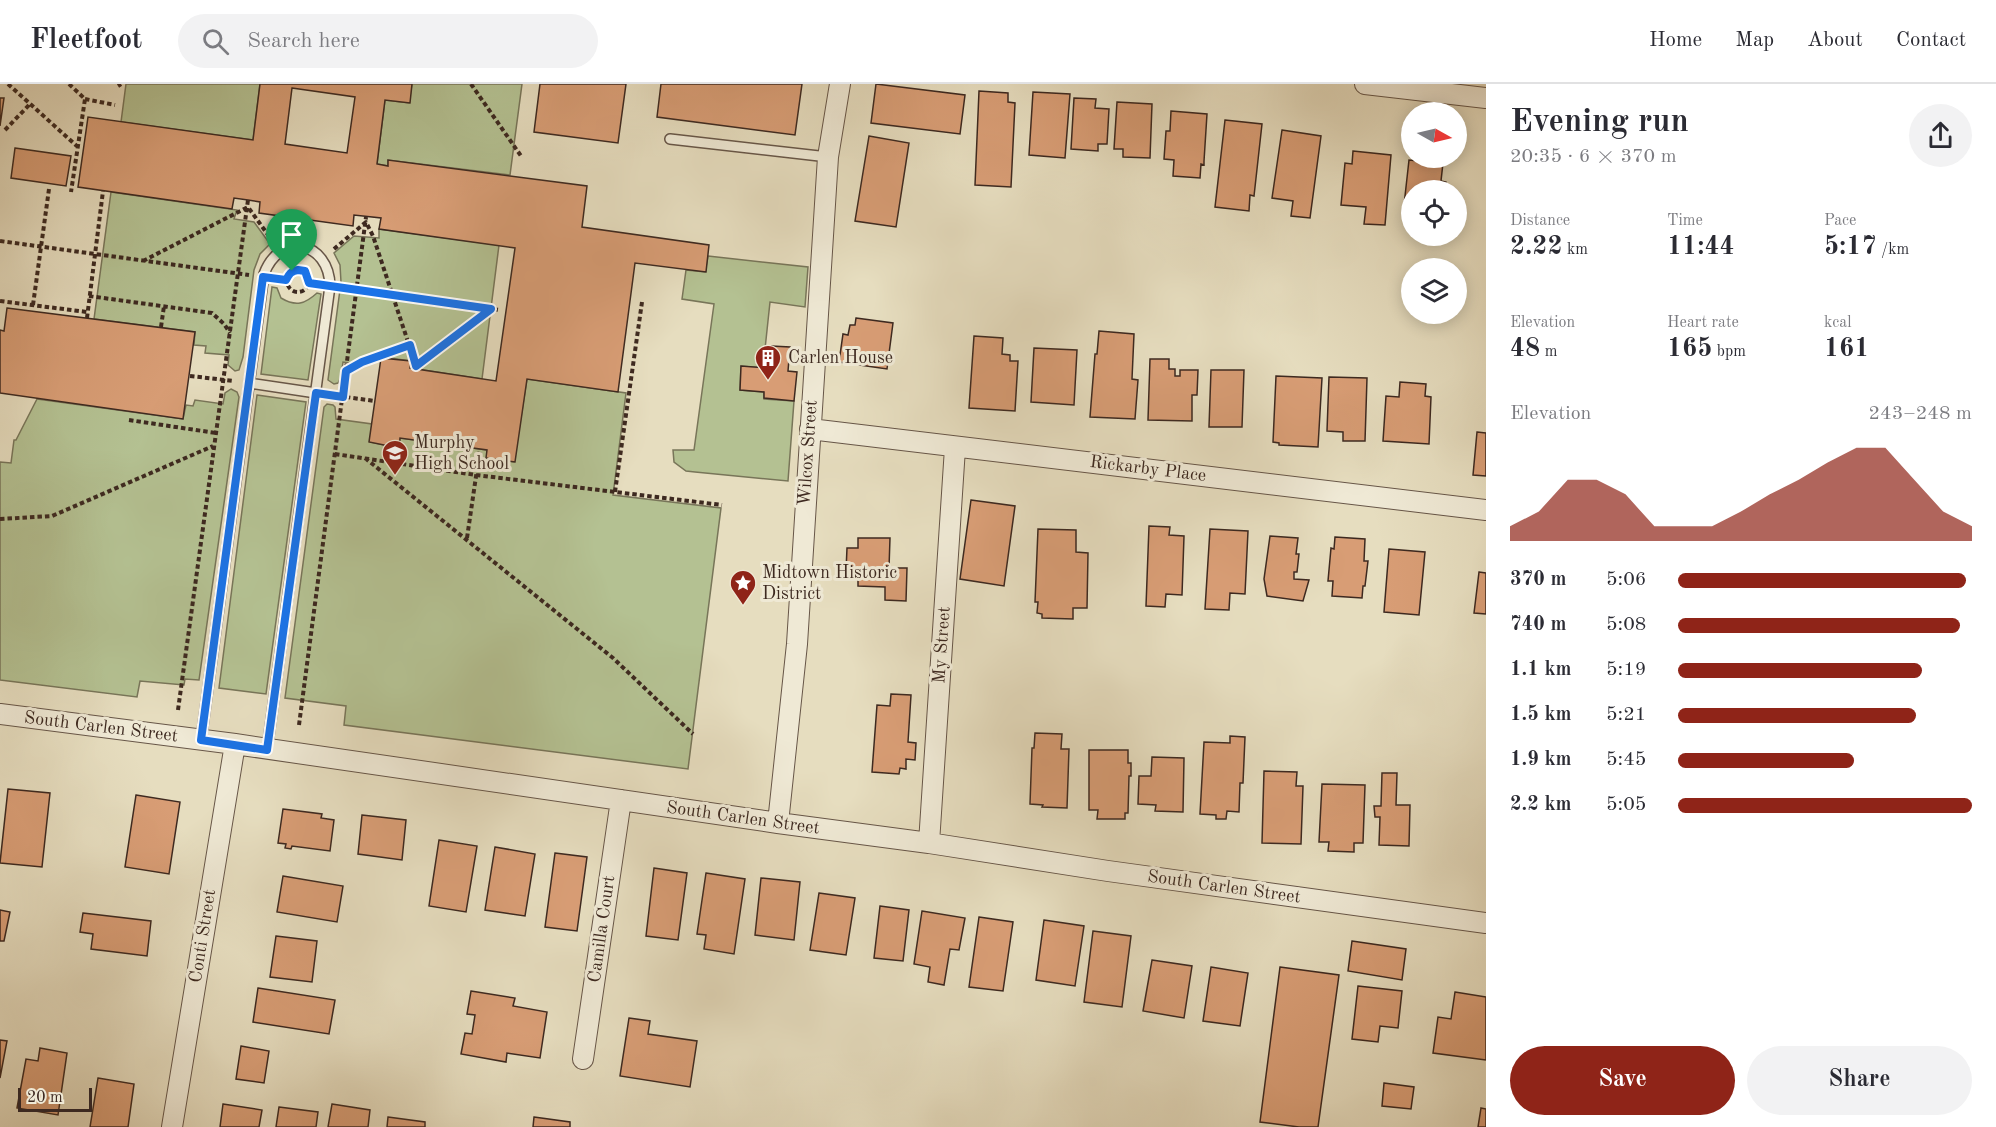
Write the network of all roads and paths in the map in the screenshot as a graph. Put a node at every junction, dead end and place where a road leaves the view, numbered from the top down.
1 (8, 84) edge
2 (69, 84) edge
3 (471, 84) edge
4 (840, 84) edge
5 (1365, 84) edge
6 (1486, 98) edge
7 (85, 99) junction
8 (30, 104) junction
9 (115, 105) dead end
10 (5, 130) dead end
11 (670, 139) dead end
12 (78, 147) junction
13 (521, 156) dead end
14 (828, 156) junction
15 (49, 189) dead end
16 (103, 191) dead end
17 (71, 192) dead end
18 (248, 200) dead end
19 (248, 207) junction
20 (0, 241) edge
21 (40, 247) junction
22 (94, 255) junction
23 (142, 261) junction
24 (237, 274) junction
25 (263, 277) junction
26 (309, 283) junction
27 (330, 286) junction
28 (357, 290) junction
29 (392, 295) junction
30 (89, 296) junction
31 (0, 301) edge
32 (642, 302) dead end
33 (33, 305) junction
34 (164, 306) junction
35 (491, 309) junction
36 (499, 310) dead end
37 (87, 312) junction
38 (87, 318) dead end
39 (161, 327) dead end
40 (230, 333) junction
41 (410, 345) junction
42 (346, 371) junction
43 (190, 375) dead end
44 (223, 380) junction
45 (249, 383) junction
46 (316, 393) junction
47 (343, 397) junction
48 (375, 400) dead end
49 (129, 420) dead end
50 (810, 429) junction
51 (216, 433) junction
52 (214, 446) junction
53 (955, 448) junction
54 (480, 449) dead end
55 (335, 454) junction
56 (365, 458) junction
57 (476, 475) junction
58 (615, 492) junction
59 (722, 505) dead end
60 (1486, 510) edge
61 (0, 519) edge
62 (467, 539) junction
63 (177, 710) dead end
64 (0, 714) edge
65 (299, 725) dead end
66 (693, 734) dead end
67 (201, 740) junction
68 (235, 744) junction
69 (267, 750) junction
70 (621, 800) junction
71 (778, 823) junction
72 (930, 843) junction
73 (1486, 922) edge
74 (583, 1059) dead end
75 (172, 1127) edge

1 - 8 path
2 - 7 path
3 - 13 path
4 - 14 street, Wilcox Street
5 - 6 street
7 - 9 path
7 - 12 path
8 - 10 path
8 - 12 path
11 - 14 lane
12 - 17 path
14 - 50 street, Wilcox Street
15 - 21 path
16 - 22 path
18 - 19 path
19 - 23 path
19 - 24 path
20 - 21 path
21 - 22 path
21 - 33 path
22 - 23 path
22 - 30 path
23 - 24 path
24 - 25 path
24 - 40 path
25 - 27 lane
25 - 45 lane
26 - 26 path
26 - 27 path
27 - 28 path
27 - 46 lane
28 - 29 path
28 - 29 path
28 - 42 path
29 - 35 path
29 - 41 path
30 - 34 path
30 - 37 path
31 - 33 path
32 - 58 path
33 - 37 path
34 - 39 path
34 - 40 path
35 - 36 path
35 - 41 path
37 - 38 path
40 - 44 path
41 - 42 path
42 - 47 path
43 - 44 path
44 - 45 path
44 - 51 path
45 - 46 lane
45 - 67 lane
46 - 47 path
46 - 69 lane
47 - 48 path
47 - 55 path
49 - 51 path
50 - 53 street, Rickarby Place
50 - 71 street, Wilcox Street
51 - 52 path
52 - 61 path
52 - 63 path
53 - 60 street, Rickarby Place
53 - 72 street, My Street
54 - 57 path
55 - 56 path
55 - 65 path
56 - 57 path
56 - 62 path
57 - 58 path
57 - 62 path
58 - 59 path
62 - 66 path
64 - 67 street, South Carlen Street
67 - 68 street, South Carlen Street
68 - 69 street, South Carlen Street
68 - 75 street, Conti Street
69 - 70 street, South Carlen Street
70 - 71 street, South Carlen Street
70 - 74 street, Camilla Court
71 - 72 street, South Carlen Street
72 - 73 street, South Carlen Street

